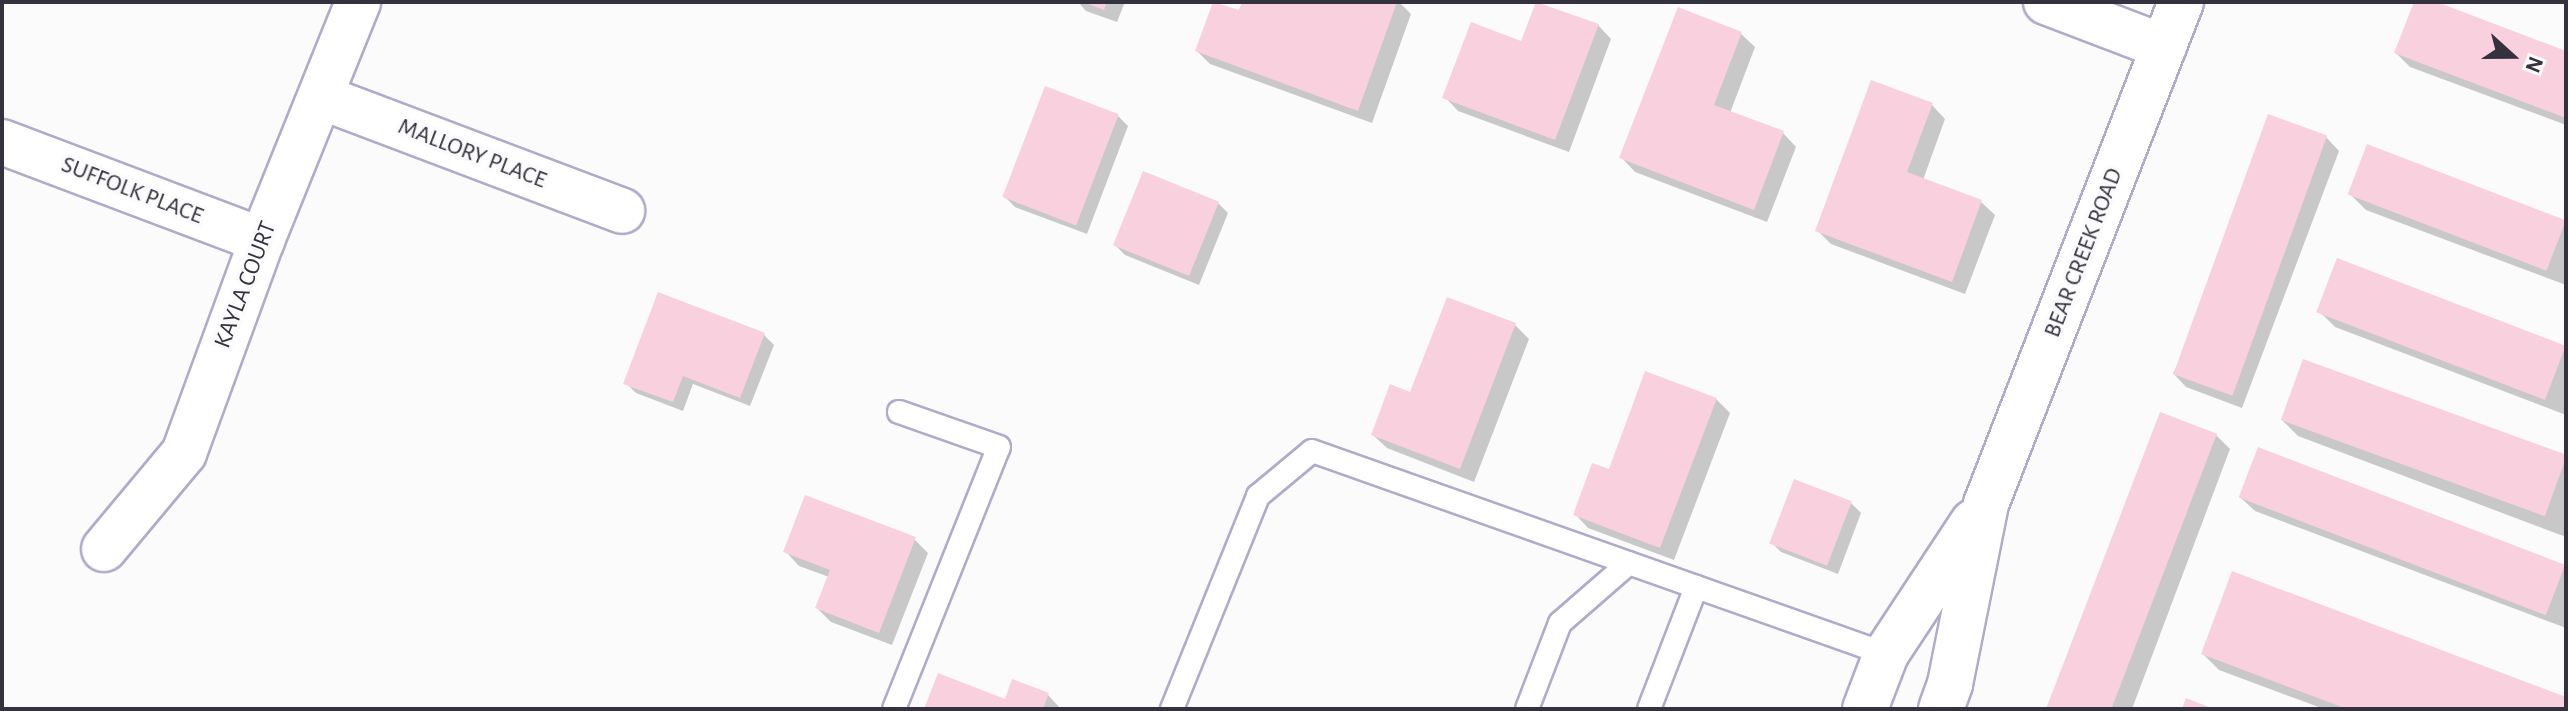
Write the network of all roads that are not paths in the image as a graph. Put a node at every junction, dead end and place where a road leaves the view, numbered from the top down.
1 (358, 2) edge
2 (2046, 2) edge
3 (2181, 2) edge
4 (2164, 47) junction
5 (321, 97) junction
6 (2, 142) edge
7 (622, 211) dead end
8 (262, 240) junction
9 (899, 412) dead end
10 (1986, 504) junction
11 (104, 549) dead end
12 (1629, 563) junction
13 (1696, 587) junction
14 (1886, 654) junction
15 (894, 709) edge
16 (1172, 709) edge
17 (1527, 709) edge
18 (1649, 709) edge
19 (1865, 709) edge
20 (1941, 709) edge

1 - 5 street, KAYLA COURT
2 - 4 street
3 - 4 street, BEAR CREEK ROAD
4 - 10 street, BEAR CREEK ROAD
5 - 7 street, MALLORY PLACE
5 - 8 street, KAYLA COURT
6 - 8 street, SUFFOLK PLACE
8 - 11 street, KAYLA COURT
9 - 15 lane
10 - 14 street, BEAR CREEK ROAD
10 - 20 street, BEAR CREEK ROAD
12 - 13 lane
12 - 16 lane
12 - 17 lane
13 - 14 lane
13 - 18 lane
14 - 19 street, BEAR CREEK ROAD

